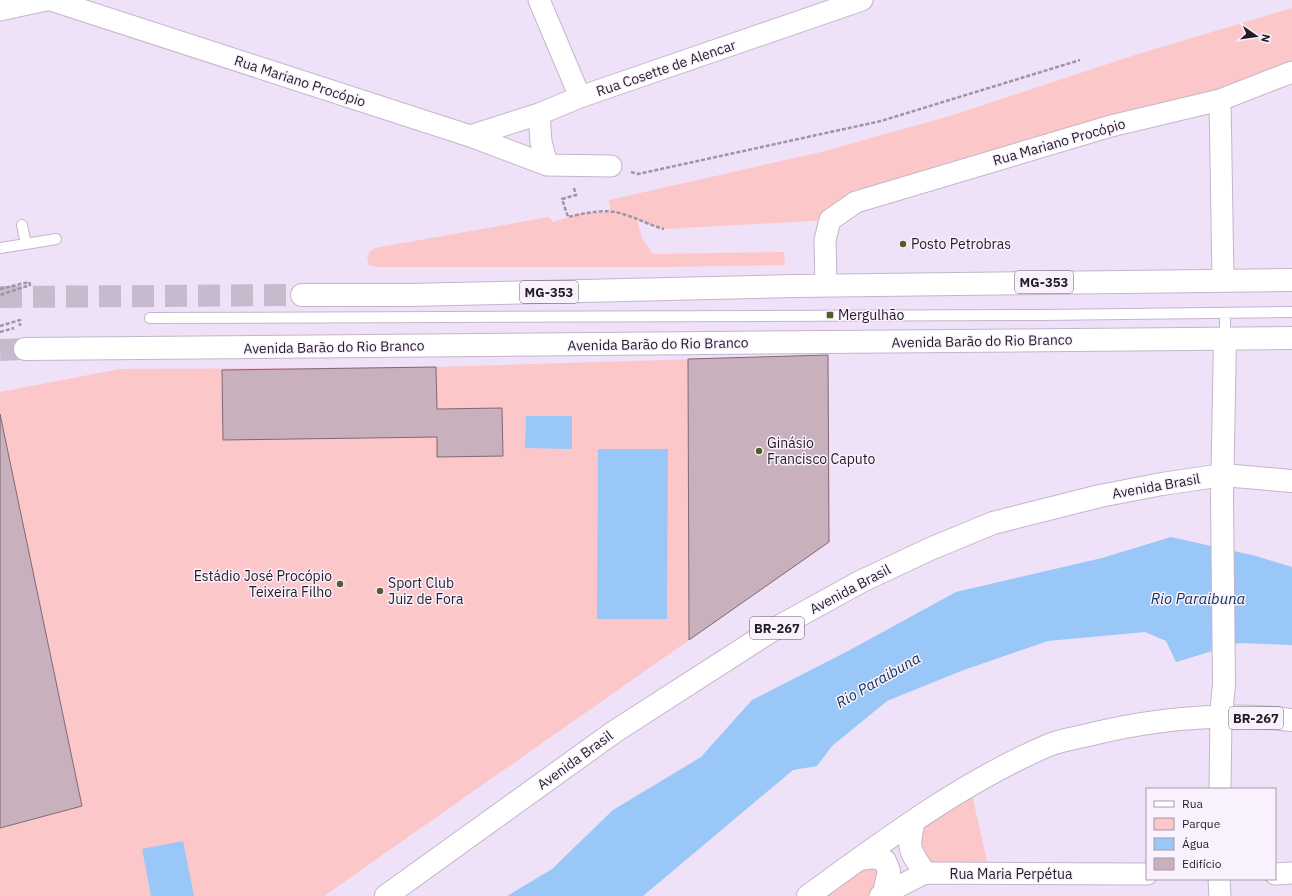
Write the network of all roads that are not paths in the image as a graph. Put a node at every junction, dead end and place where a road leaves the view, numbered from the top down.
1 (46, 0) edge
2 (51, 0) edge
3 (539, 0) edge
4 (851, 2) edge
5 (0, 10) edge
6 (1292, 72) edge
7 (580, 97) junction
8 (1220, 100) junction
9 (539, 114) junction
10 (470, 136) junction
11 (548, 165) junction
12 (611, 166) road end
13 (22, 225) dead end
14 (56, 239) dead end
15 (26, 244) junction
16 (0, 248) edge
17 (1223, 280) junction
18 (1292, 280) edge
19 (826, 285) junction
20 (302, 295) tunnel mouth
21 (1292, 312) edge
22 (1225, 314) junction
23 (150, 318) dead end
24 (1292, 338) edge
25 (1225, 339) junction
26 (25, 349) tunnel mouth
27 (1223, 475) junction
28 (1292, 481) edge
29 (1221, 716) junction
30 (1292, 720) edge
31 (1220, 788) edge
32 (914, 821) junction
33 (860, 859) junction
34 (889, 871) junction
35 (925, 873) junction
36 (1292, 873) edge
37 (1146, 874) edge
38 (1276, 874) edge
39 (1219, 880) edge
40 (882, 894) edge
41 (386, 896) edge
42 (808, 896) edge
43 (1220, 896) edge

1 - 5 street
2 - 10 street, Rua Mariano Procópio
3 - 7 street
4 - 7 street, Rua Cosette de Alencar
6 - 8 street, Rua Mariano Procópio
7 - 9 street, Rua Cosette de Alencar
8 - 17 street
8 - 19 street, Rua Mariano Procópio
9 - 10 street, Rua Cosette de Alencar
9 - 11 street
10 - 11 street, Rua Mariano Procópio
11 - 12 street, Rua Mariano Procópio
13 - 15 lane
14 - 15 lane
15 - 16 lane
17 - 18 main road, MG-353
17 - 19 main road, MG-353
19 - 20 main road, MG-353
21 - 22 lane, Avenida Barão do Rio Branco
22 - 23 lane, Avenida Barão do Rio Branco
22 - 25 lane
24 - 25 main road, Avenida Barão do Rio Branco
25 - 26 main road, Avenida Barão do Rio Branco
25 - 27 main road
27 - 28 main road, Avenida Brasil / BR-267
27 - 29 main road
27 - 41 main road, Avenida Brasil / BR-267
29 - 30 main road, BR-267
29 - 31 street
29 - 32 main road, BR-267
32 - 33 main road, BR-267
32 - 35 main road
33 - 34 main road
33 - 42 main road, BR-267
34 - 35 main road
34 - 40 main road
35 - 37 street, Rua Maria Perpétua
35 - 40 street, Rua Maria Perpétua
36 - 38 street
39 - 43 street

